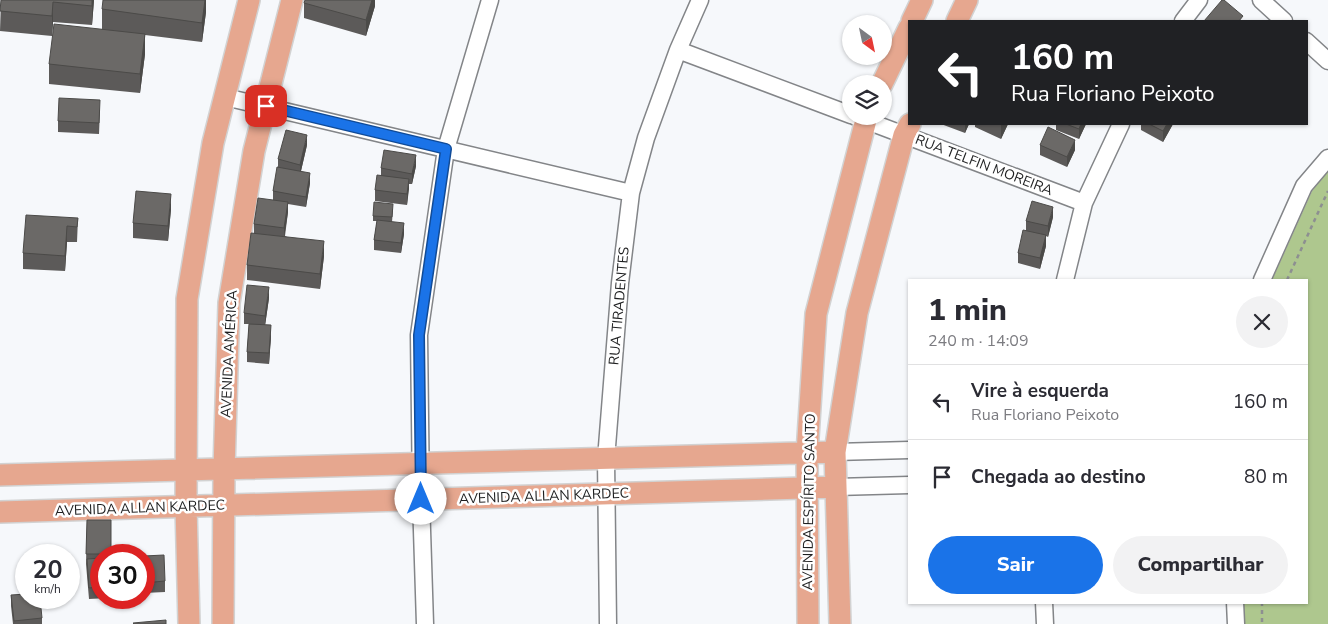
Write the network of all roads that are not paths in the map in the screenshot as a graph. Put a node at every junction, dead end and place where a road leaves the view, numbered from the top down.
1 (249, 0) edge
2 (292, 0) edge
3 (490, 0) edge
4 (700, 0) edge
5 (922, 0) edge
6 (967, 0) edge
7 (1199, 0) edge
8 (1261, 0) edge
9 (912, 20) edge
10 (957, 20) edge
11 (1184, 20) edge
12 (1283, 20) edge
13 (908, 30) edge
14 (1308, 43) edge
15 (678, 50) junction
16 (1328, 61) edge
17 (886, 75) edge
18 (225, 97) junction
19 (266, 106) junction
20 (842, 110) edge
21 (858, 125) edge
22 (891, 125) edge
23 (1121, 125) edge
24 (907, 129) edge
25 (446, 149) junction
26 (1328, 158) edge
27 (631, 193) junction
28 (1084, 203) junction
29 (1065, 279) edge
30 (1262, 279) edge
31 (908, 450) edge
32 (835, 452) junction
33 (807, 453) junction
34 (606, 460) junction
35 (421, 464) junction
36 (186, 470) junction
37 (224, 470) junction
38 (0, 475) edge
39 (908, 485) edge
40 (808, 488) junction
41 (836, 488) junction
42 (605, 494) junction
43 (421, 499) junction
44 (225, 505) junction
45 (186, 506) junction
46 (0, 512) edge
47 (1044, 604) edge
48 (1235, 604) edge
49 (189, 624) edge
50 (223, 624) edge
51 (425, 624) edge
52 (608, 624) edge
53 (808, 624) edge
54 (840, 624) edge
55 (1045, 624) edge
56 (1236, 624) edge

1 - 18 main road
2 - 19 main road, AVENIDA AMÉRICA
3 - 25 street
4 - 15 street, RUA TIRADENTES
5 - 9 main road
6 - 10 main road
7 - 11 street
8 - 12 street
13 - 17 main road
14 - 16 street
15 - 20 street, RUA TELFIN MOREIRA
15 - 27 street, RUA TIRADENTES
18 - 19 street
18 - 36 main road
19 - 25 street
19 - 37 main road, AVENIDA AMÉRICA
21 - 33 main road, AVENIDA ESPÍRITO SANTO
22 - 24 street, RUA TELFIN MOREIRA
23 - 28 street
24 - 28 street, RUA TELFIN MOREIRA
24 - 32 main road, AVENIDA ESPÍRITO SANTO
25 - 27 street
25 - 35 street
26 - 30 street
27 - 34 street, RUA TIRADENTES
28 - 29 street
31 - 32 street
32 - 33 main road
32 - 41 main road, AVENIDA ESPÍRITO SANTO
33 - 34 main road
33 - 40 main road, AVENIDA ESPÍRITO SANTO
34 - 35 main road
34 - 42 street, RUA TIRADENTES
35 - 37 main road
35 - 43 street
36 - 37 main road
36 - 38 main road
36 - 45 main road
37 - 44 main road, AVENIDA AMÉRICA
39 - 41 street, AVENIDA ALLAN KARDEC
40 - 41 main road, AVENIDA ALLAN KARDEC
40 - 42 main road, AVENIDA ALLAN KARDEC
40 - 53 main road, AVENIDA ESPÍRITO SANTO
41 - 54 main road, AVENIDA ESPÍRITO SANTO
42 - 43 main road, AVENIDA ALLAN KARDEC
42 - 52 street, RUA TIRADENTES
43 - 44 main road, AVENIDA ALLAN KARDEC
43 - 51 street
44 - 45 main road, AVENIDA ALLAN KARDEC
44 - 50 main road, AVENIDA AMÉRICA
45 - 46 main road, AVENIDA ALLAN KARDEC
45 - 49 main road
47 - 55 street
48 - 56 street

